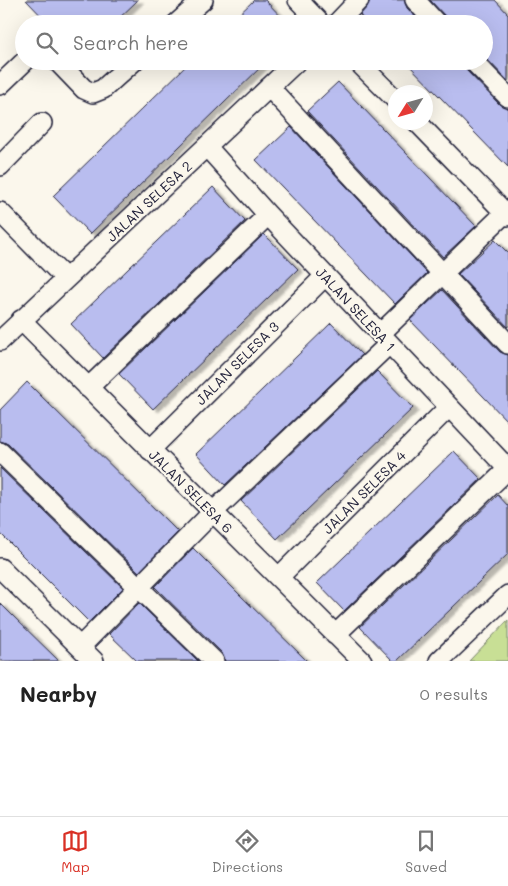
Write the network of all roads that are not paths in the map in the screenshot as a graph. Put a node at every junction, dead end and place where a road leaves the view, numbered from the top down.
1 (203, 0) edge
2 (298, 0) edge
3 (359, 0) edge
4 (415, 0) edge
5 (186, 15) edge
6 (312, 15) edge
7 (345, 15) edge
8 (429, 15) edge
9 (16, 70) edge
10 (66, 70) edge
11 (124, 70) edge
12 (287, 70) edge
13 (366, 70) edge
14 (482, 70) edge
15 (0, 85) edge
16 (269, 87) junction
17 (388, 92) edge
18 (508, 98) edge
19 (42, 122) dead end
20 (425, 130) edge
21 (207, 147) junction
22 (0, 166) edge
23 (0, 212) edge
24 (506, 214) edge
25 (268, 215) junction
26 (441, 274) junction
27 (325, 276) junction
28 (65, 278) junction
29 (21, 320) junction
30 (385, 339) junction
31 (0, 341) edge
32 (508, 344) edge
33 (88, 388) junction
34 (449, 407) junction
35 (150, 450) junction
36 (0, 452) edge
37 (508, 469) edge
38 (212, 512) junction
39 (0, 568) edge
40 (279, 577) junction
41 (139, 588) junction
42 (508, 596) edge
43 (335, 635) junction
44 (89, 657) edge
45 (214, 661) edge
46 (362, 661) edge
47 (439, 661) edge

1 - 5 street
2 - 6 street
3 - 7 street
4 - 8 street
9 - 15 street
10 - 11 street
12 - 16 street, JALAN SELESA 2
13 - 17 street
14 - 18 street
16 - 21 street, JALAN SELESA 2
16 - 26 street
19 - 22 street
20 - 24 street
21 - 25 street, JALAN SELESA 1
21 - 28 street, JALAN SELESA 2
23 - 28 street
24 - 26 street
25 - 27 street, JALAN SELESA 1
25 - 33 street
26 - 30 street
26 - 32 street
27 - 30 street, JALAN SELESA 1
27 - 35 street, JALAN SELESA 3
28 - 29 street, JALAN SELESA 2
29 - 31 street, JALAN SELESA 2
29 - 33 street, JALAN SELESA 6
30 - 34 street, JALAN SELESA 1
30 - 38 street
33 - 35 street, JALAN SELESA 6
34 - 37 street, JALAN SELESA 1
34 - 40 street, JALAN SELESA 4
35 - 38 street, JALAN SELESA 6
36 - 41 street
37 - 43 street
38 - 40 street, JALAN SELESA 6
38 - 41 street
39 - 44 street
40 - 43 street, JALAN SELESA 6
41 - 44 street
41 - 45 street
42 - 47 street
43 - 46 street, JALAN SELESA 6

